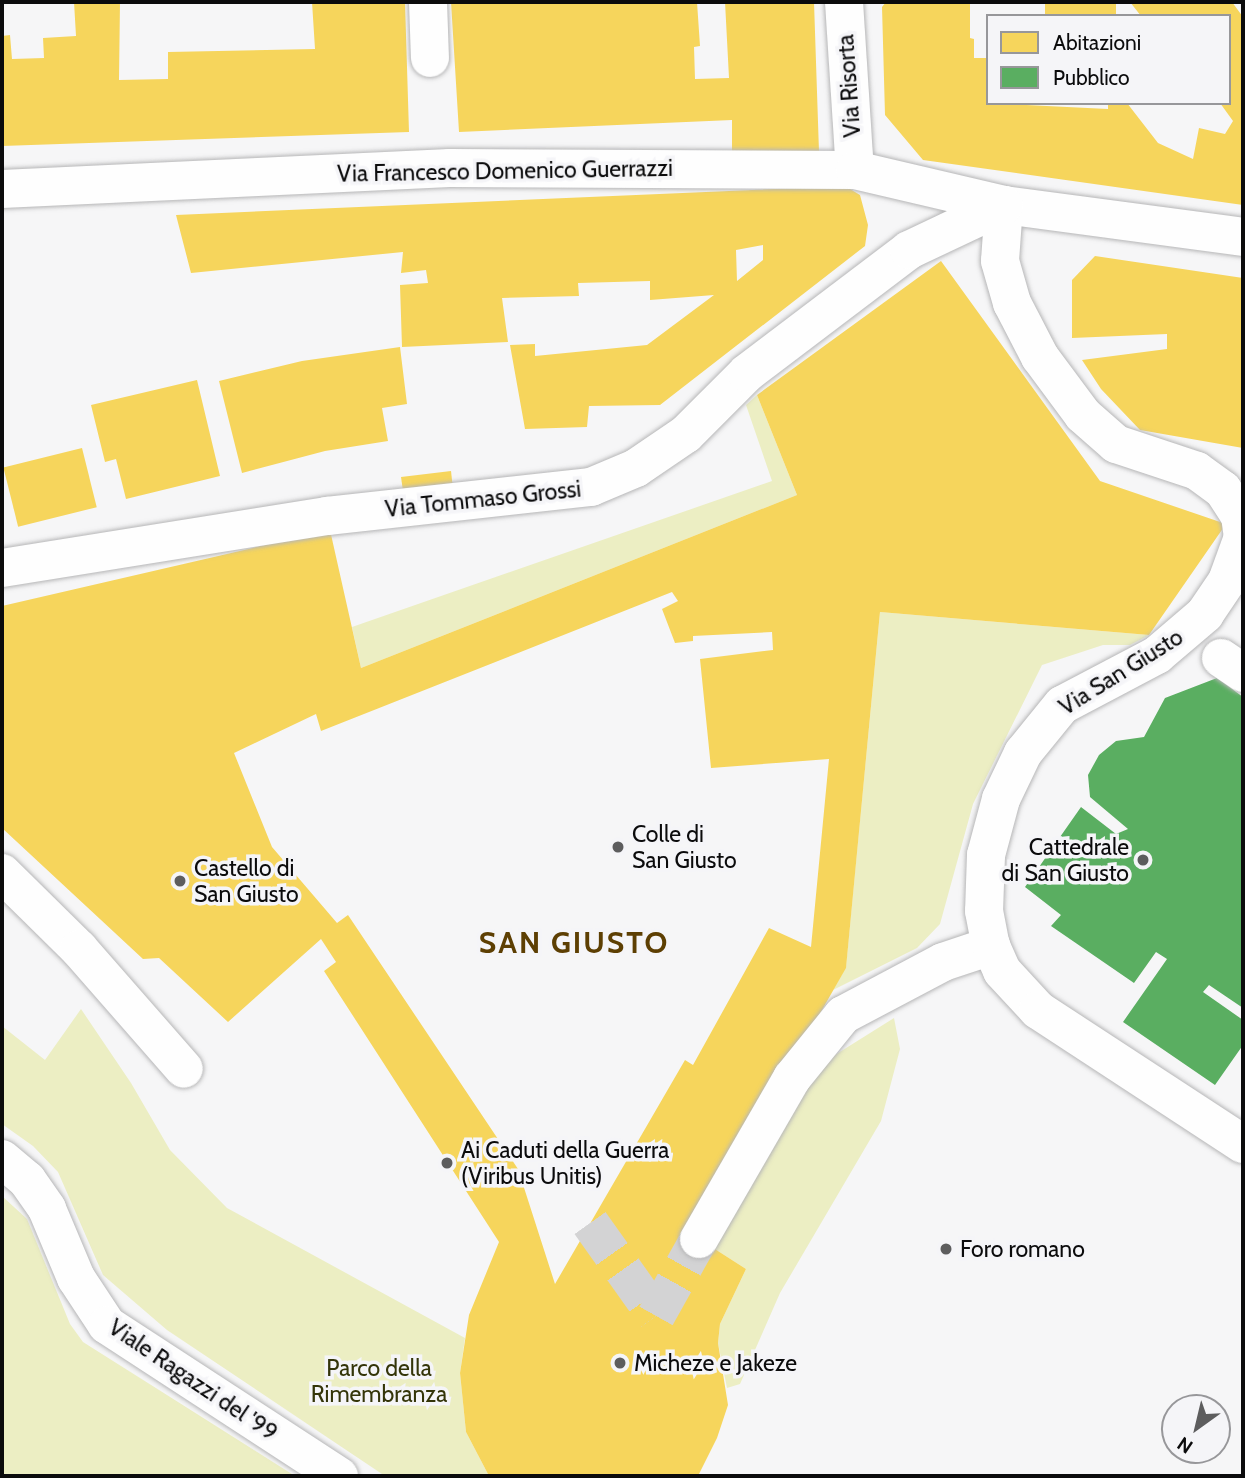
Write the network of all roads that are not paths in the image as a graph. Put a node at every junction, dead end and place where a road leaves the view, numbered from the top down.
1 (428, 2) edge
2 (844, 2) edge
3 (430, 58) dead end
4 (855, 170) junction
5 (2, 188) edge
6 (1003, 205) junction
7 (1243, 237) edge
8 (2, 568) edge
9 (2, 873) edge
10 (991, 946) junction
11 (184, 1069) dead end
12 (1243, 1144) edge
13 (2, 1159) edge
14 (699, 1239) tunnel mouth
15 (339, 1476) edge

1 - 3 street
2 - 4 street, Via Risorta
4 - 5 street, Via Francesco Domenico Guerrazzi
4 - 6 street, Via Francesco Domenico Guerrazzi
6 - 7 street
6 - 8 street, Via Tommaso Grossi
6 - 10 street, Via San Giusto
9 - 11 street
10 - 12 street, Via San Giusto
10 - 14 street
13 - 15 street, Viale Ragazzi del '99

